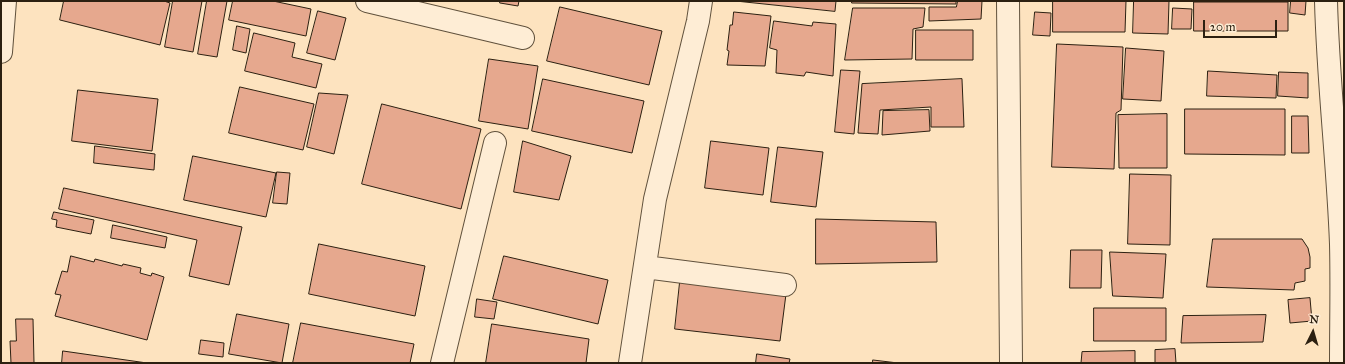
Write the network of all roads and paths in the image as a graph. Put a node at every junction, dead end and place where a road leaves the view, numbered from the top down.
1 (5, 1) edge
2 (367, 1) edge
3 (701, 1) edge
4 (1008, 1) edge
5 (1326, 1) edge
6 (523, 38) dead end
7 (1, 52) edge
8 (496, 143) dead end
9 (645, 267) junction
10 (785, 285) dead end
11 (442, 363) edge
12 (630, 363) edge
13 (1011, 363) edge
14 (1341, 363) edge

1 - 7 street
2 - 6 street
3 - 9 street
4 - 13 street
5 - 14 street
8 - 11 street
9 - 10 street
9 - 12 street

